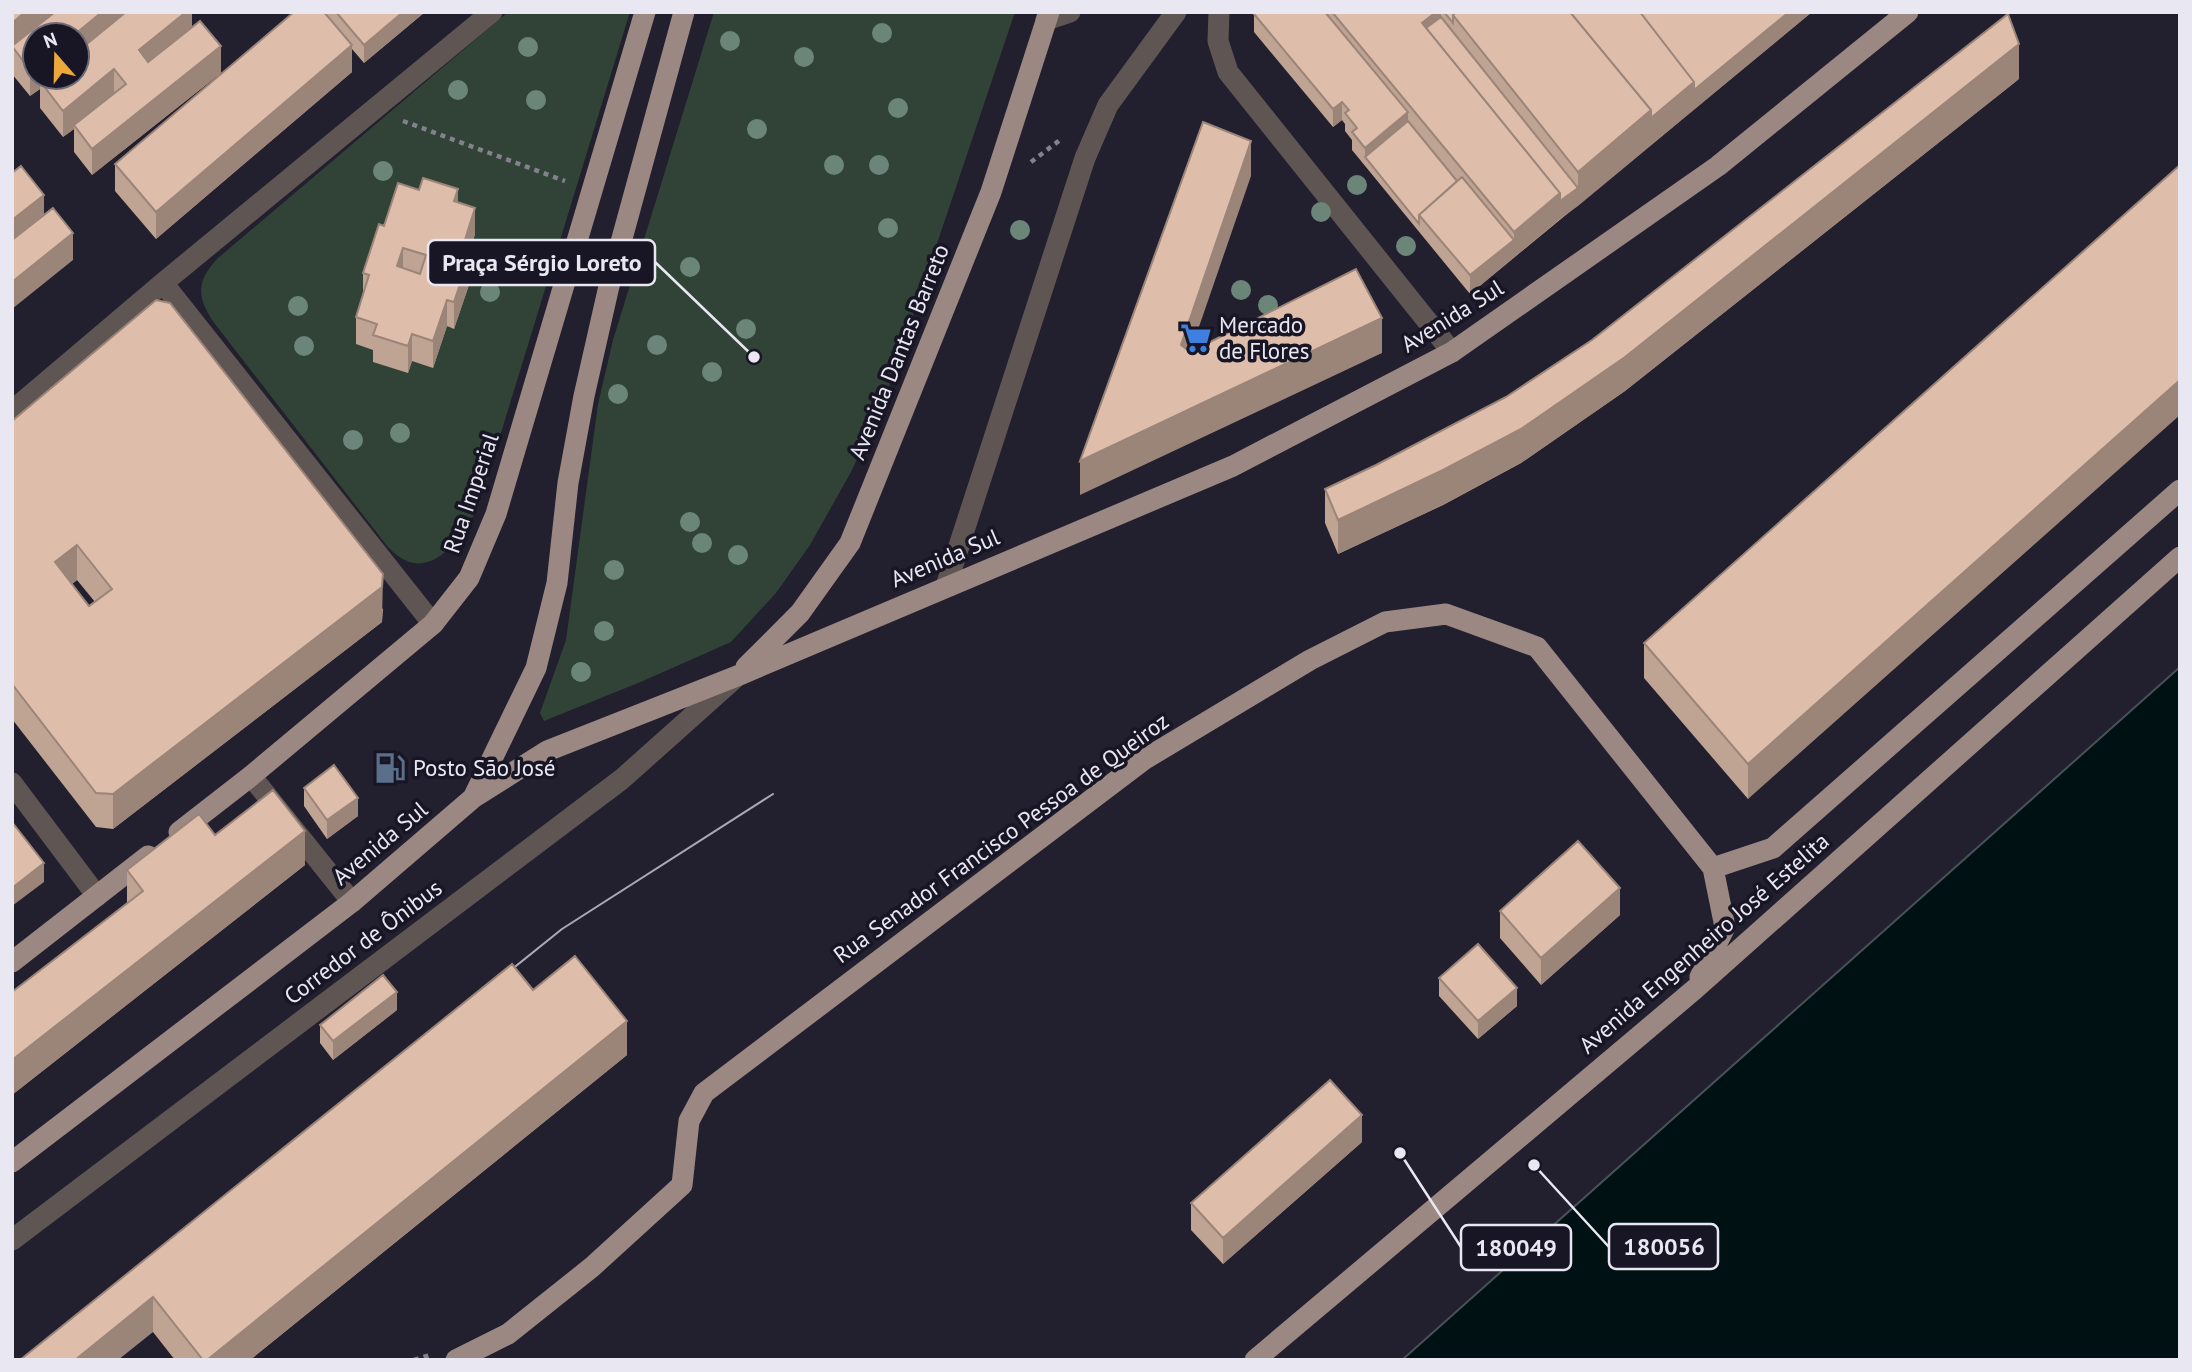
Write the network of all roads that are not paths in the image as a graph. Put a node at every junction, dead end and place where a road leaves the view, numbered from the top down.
1 (492, 12) edge
2 (645, 12) edge
3 (684, 12) edge
4 (1070, 12) edge
5 (1176, 12) edge
6 (1219, 12) edge
7 (1908, 12) edge
8 (1047, 16) edge
9 (163, 282) junction
10 (1452, 352) junction
11 (12, 411) edge
12 (2180, 490) edge
13 (2180, 557) edge
14 (946, 586) junction
15 (433, 624) junction
16 (737, 676) junction
17 (251, 776) junction
18 (12, 783) edge
19 (473, 798) junction
20 (1713, 867) junction
21 (97, 896) junction
22 (352, 902) junction
23 (12, 962) edge
24 (1695, 989) junction
25 (12, 1162) edge
26 (12, 1240) edge
27 (456, 1360) edge
28 (1255, 1360) edge

1 - 9 street
2 - 15 main road, Rua Imperial
3 - 19 main road
4 - 8 street
5 - 14 street
6 - 10 street
7 - 10 main road, Avenida Sul
8 - 16 main road, Avenida Dantas Barreto
9 - 11 street
9 - 15 street
10 - 14 main road, Avenida Sul
12 - 20 main road, Avenida Engenheiro José Estelita
13 - 24 main road, Avenida Engenheiro José Estelita
14 - 16 main road, Avenida Sul
15 - 17 main road, Rua Imperial
16 - 19 main road, Avenida Sul
16 - 26 street, Corredor de Ônibus
17 - 21 main road, Rua Imperial
17 - 22 street
18 - 21 street
19 - 22 main road, Avenida Sul
20 - 24 main road
20 - 27 main road, Rua Senador Francisco Pessoa de Queiroz
21 - 23 main road, Rua Imperial
22 - 25 main road, Avenida Sul
24 - 28 main road, Avenida Engenheiro José Estelita

